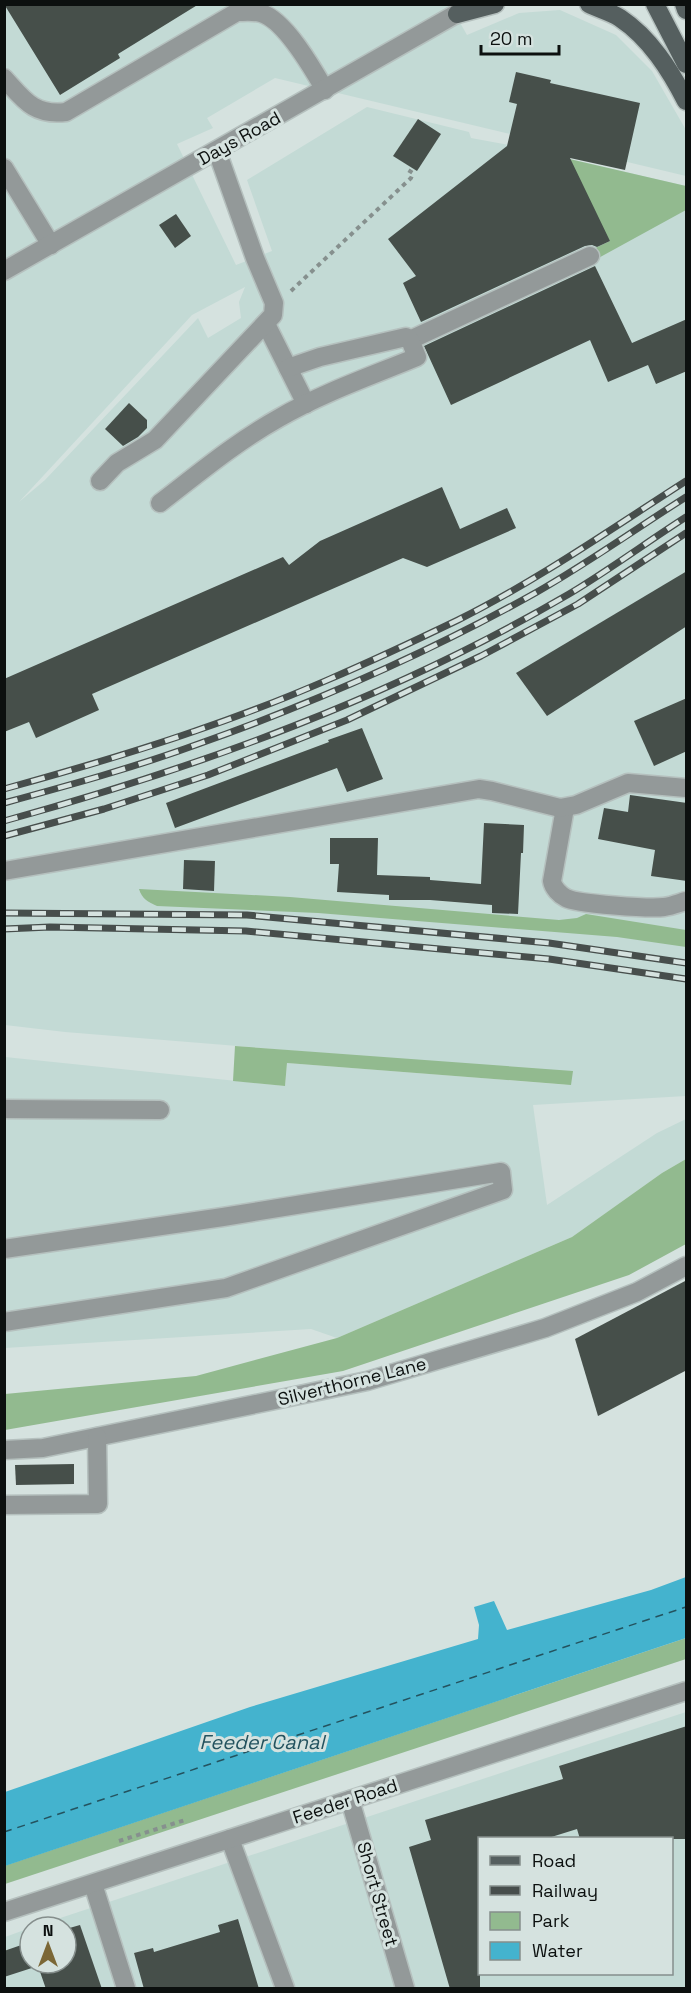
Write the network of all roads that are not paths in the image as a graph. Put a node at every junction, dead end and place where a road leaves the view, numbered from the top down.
1 (495, 4) edge
2 (589, 4) edge
3 (655, 4) edge
4 (684, 4) edge
5 (465, 9) edge
6 (687, 10) edge
7 (687, 64) edge
8 (4, 78) edge
9 (325, 90) junction
10 (687, 101) edge
11 (217, 151) junction
12 (4, 168) edge
13 (51, 245) junction
14 (590, 256) dead end
15 (4, 271) edge
16 (266, 324) junction
17 (410, 340) junction
18 (288, 368) junction
19 (306, 404) junction
20 (100, 481) dead end
21 (160, 503) dead end
22 (687, 788) edge
23 (566, 807) junction
24 (4, 871) edge
25 (687, 901) edge
26 (4, 1109) edge
27 (160, 1110) dead end
28 (4, 1249) edge
29 (687, 1266) edge
30 (4, 1322) edge
31 (97, 1437) junction
32 (4, 1450) edge
33 (4, 1505) edge
34 (687, 1691) edge
35 (350, 1800) junction
36 (230, 1839) junction
37 (93, 1884) junction
38 (4, 1912) edge
39 (126, 1989) edge
40 (285, 1989) edge
41 (405, 1989) edge

1 - 5 main road
2 - 10 main road
3 - 7 main road
4 - 6 main road
5 - 9 street, Days Road
8 - 9 street
9 - 11 street, Days Road
11 - 13 street, Days Road
11 - 16 street
12 - 13 street
13 - 15 street, Days Road
14 - 17 street
16 - 18 street
16 - 20 street
17 - 18 street
17 - 19 street
18 - 19 street
19 - 21 street
22 - 23 street
23 - 24 street
23 - 25 street
26 - 27 street
28 - 30 street
29 - 31 street, Silverthorne Lane
31 - 32 street, Silverthorne Lane
31 - 33 street
34 - 35 street, Feeder Road
35 - 36 street, Feeder Road
35 - 41 street, Short Street
36 - 37 street, Feeder Road
36 - 40 street
37 - 38 street, Feeder Road
37 - 39 street

